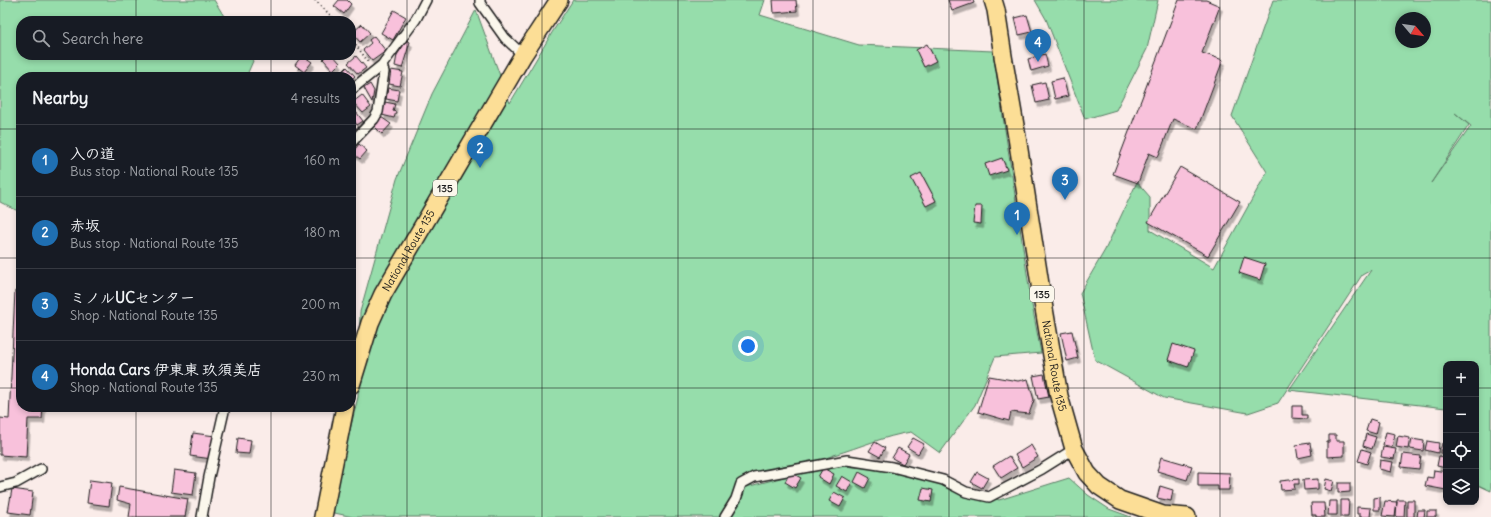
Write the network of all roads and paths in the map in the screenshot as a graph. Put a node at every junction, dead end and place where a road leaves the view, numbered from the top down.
1 (315, 0) edge
2 (426, 0) edge
3 (480, 0) edge
4 (558, 0) edge
5 (993, 0) edge
6 (331, 16) edge
7 (356, 44) edge
8 (523, 55) junction
9 (378, 68) junction
10 (356, 86) edge
11 (356, 138) edge
12 (356, 369) edge
13 (224, 412) edge
14 (344, 412) edge
15 (1074, 449) junction
16 (41, 469) dead end
17 (0, 487) edge
18 (202, 517) edge
19 (323, 517) edge
20 (725, 517) edge
21 (1187, 517) edge

1 - 6 path
2 - 9 street
3 - 8 street
4 - 8 highway, National Route 135 / 135
5 - 15 highway, National Route 135 / 135
7 - 9 path
8 - 12 highway, National Route 135 / 135
9 - 10 street
9 - 11 street
13 - 18 street
14 - 19 highway
15 - 20 street
15 - 21 highway, National Route 135 / 135
16 - 17 street

